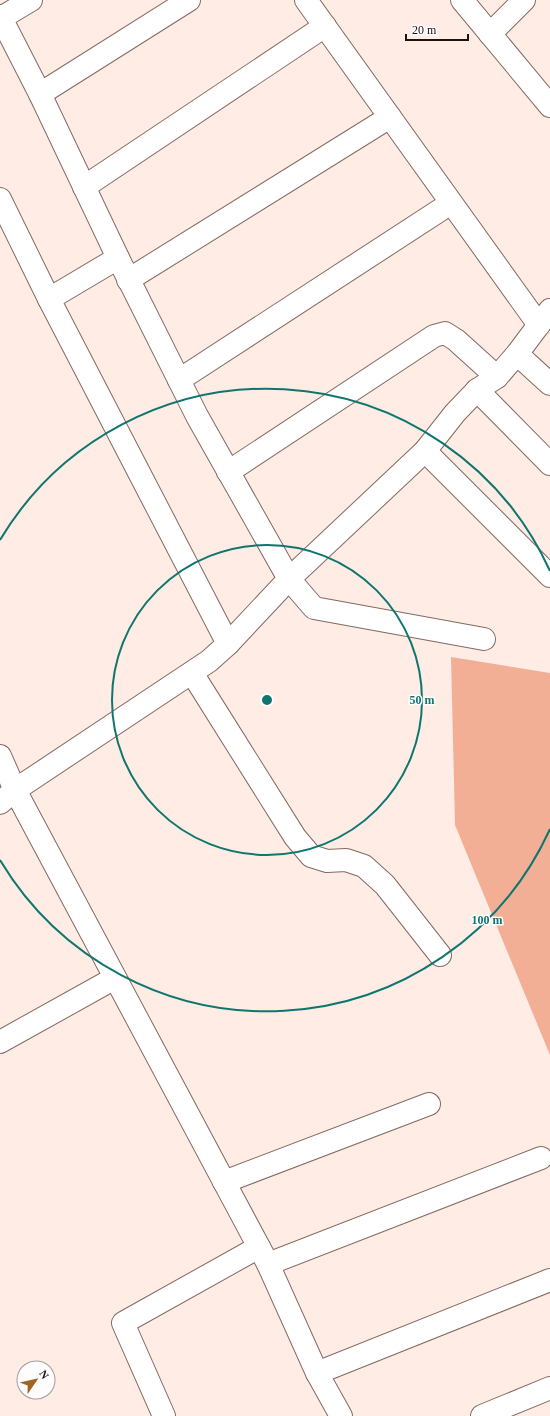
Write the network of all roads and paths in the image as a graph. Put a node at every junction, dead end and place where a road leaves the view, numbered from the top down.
1 (31, 0) edge
2 (189, 0) edge
3 (306, 0) edge
4 (462, 0) edge
5 (524, 0) edge
6 (0, 17) edge
7 (324, 26) junction
8 (490, 34) junction
9 (40, 94) junction
10 (550, 106) edge
11 (390, 117) junction
12 (84, 187) junction
13 (0, 199) edge
14 (451, 203) junction
15 (118, 258) junction
16 (128, 280) junction
17 (50, 299) junction
18 (544, 318) edge
19 (517, 354) junction
20 (497, 377) junction
21 (179, 380) junction
22 (550, 384) edge
23 (477, 390) junction
24 (425, 451) junction
25 (550, 464) edge
26 (228, 472) junction
27 (550, 576) edge
28 (289, 579) junction
29 (484, 638) dead end
30 (228, 644) junction
31 (192, 672) junction
32 (0, 756) edge
33 (8, 796) edge
34 (440, 955) dead end
35 (115, 978) junction
36 (0, 1042) edge
37 (430, 1104) dead end
38 (541, 1158) dead end
39 (224, 1182) junction
40 (264, 1255) junction
41 (550, 1280) edge
42 (317, 1373) junction
43 (550, 1388) edge
44 (164, 1416) edge
45 (341, 1416) edge
46 (482, 1416) edge

1 - 6 street
2 - 9 street
3 - 7 street
4 - 8 street
5 - 8 street
6 - 9 street
7 - 11 street
7 - 12 street
8 - 10 street
9 - 12 street
11 - 14 street
11 - 16 street
12 - 15 street
13 - 17 street
14 - 18 street
14 - 21 street
15 - 16 street
15 - 17 street
16 - 21 street
17 - 30 street
18 - 19 street
19 - 20 street
19 - 22 street
20 - 23 street
20 - 26 street
21 - 26 street
23 - 24 street
23 - 25 street
24 - 27 street
24 - 28 street
26 - 28 street
28 - 29 street
28 - 30 street
30 - 31 street
31 - 33 street
31 - 34 street
32 - 33 street
33 - 35 street
35 - 36 street
35 - 39 street
37 - 39 street
38 - 40 street
39 - 40 street
40 - 42 street
40 - 44 street
41 - 42 street
42 - 45 street
43 - 46 street

